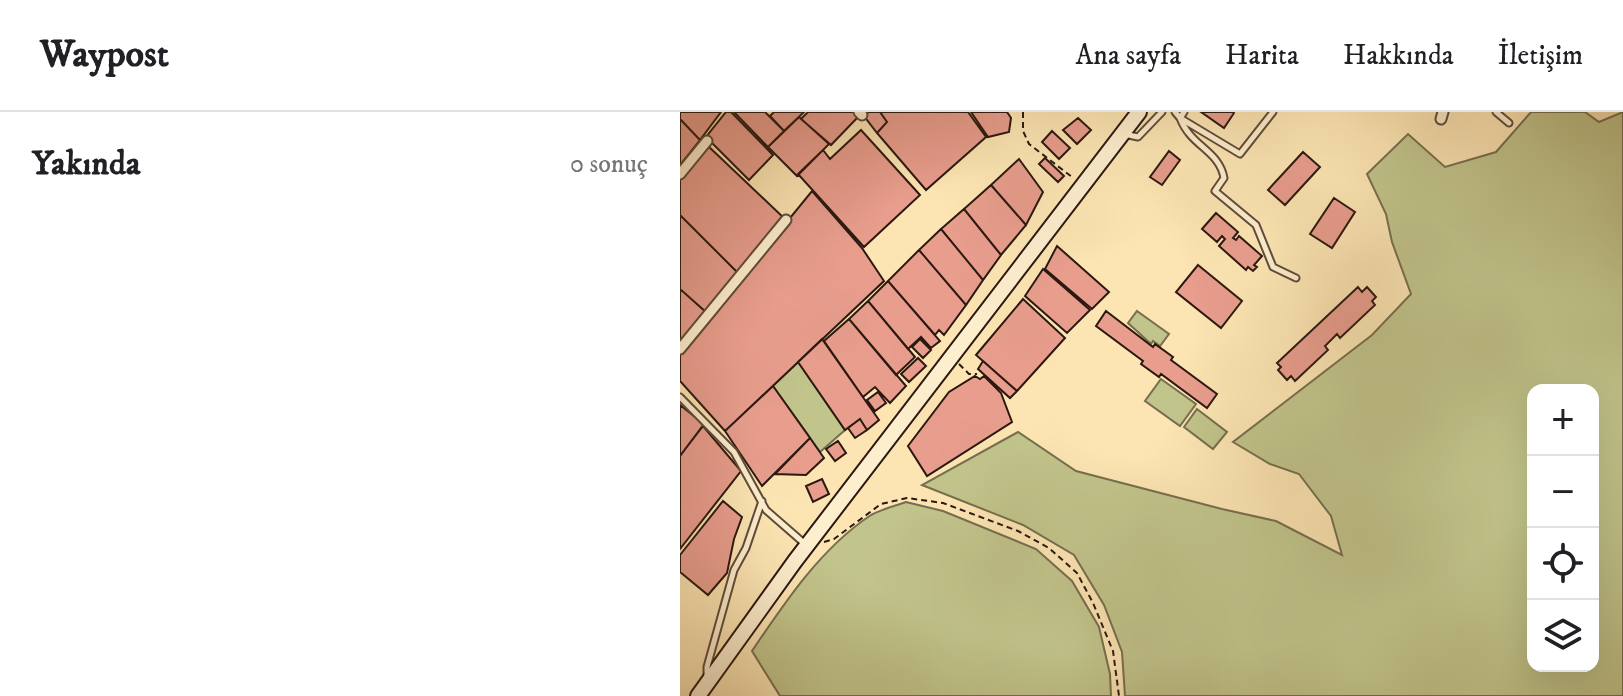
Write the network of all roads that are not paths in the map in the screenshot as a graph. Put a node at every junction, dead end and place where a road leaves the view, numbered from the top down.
1 (1139, 112) edge
2 (1162, 112) edge
3 (1273, 112) edge
4 (1496, 112) edge
5 (1180, 114) edge
6 (1509, 123) dead end
7 (1123, 134) junction
8 (707, 141) dead end
9 (680, 174) edge
10 (786, 220) dead end
11 (1296, 278) dead end
12 (680, 349) edge
13 (680, 397) edge
14 (762, 500) junction
15 (808, 546) junction
16 (702, 690) edge

1 - 7 main road
2 - 7 lane
3 - 5 lane
4 - 6 lane
5 - 11 lane
7 - 15 main road
8 - 9 street
10 - 12 street
13 - 14 lane
14 - 15 lane
14 - 16 lane
15 - 16 main road

